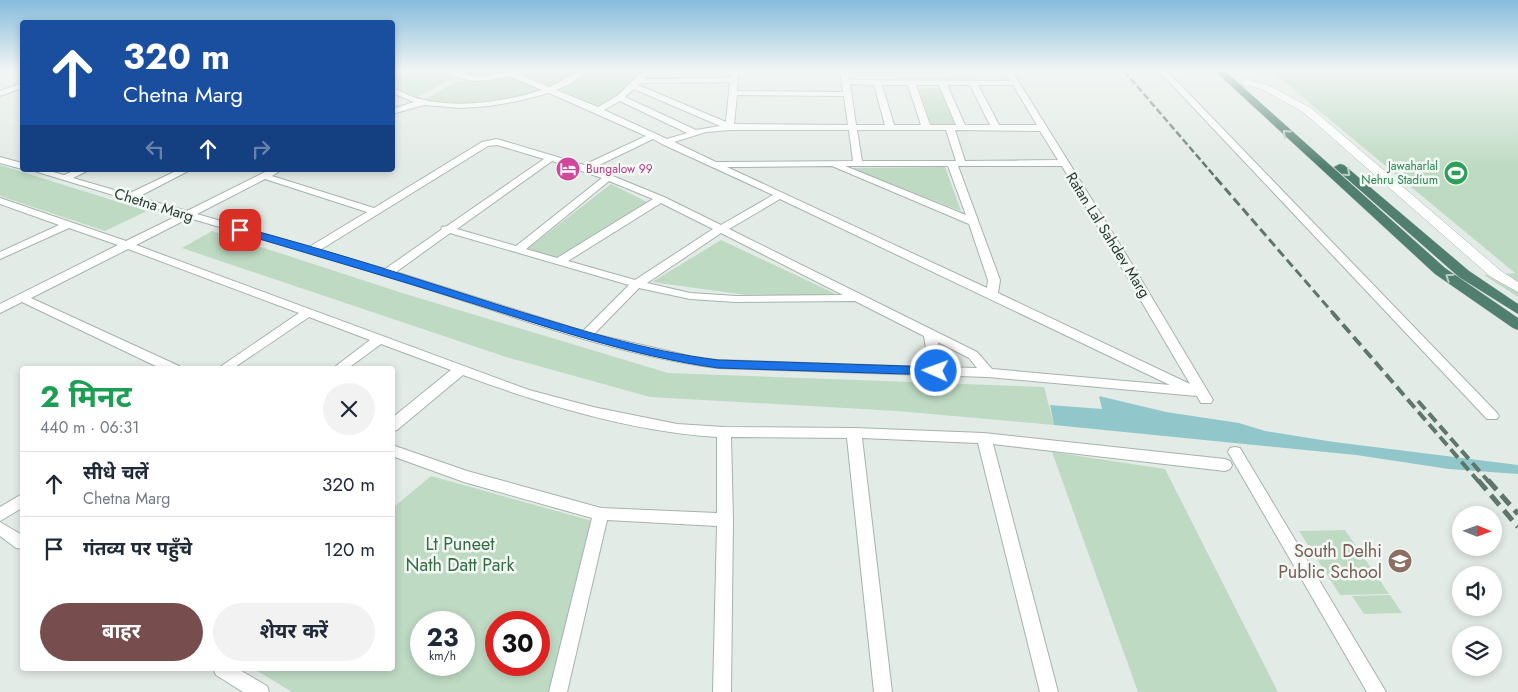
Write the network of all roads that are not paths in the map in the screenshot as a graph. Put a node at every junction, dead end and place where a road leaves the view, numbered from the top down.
1 (422, 103) edge
2 (441, 103) edge
3 (494, 103) edge
4 (582, 103) edge
5 (610, 103) edge
6 (631, 103) edge
7 (675, 103) edge
8 (733, 103) edge
9 (848, 103) edge
10 (883, 103) edge
11 (918, 103) edge
12 (951, 103) edge
13 (984, 103) edge
14 (1027, 103) edge
15 (1194, 103) edge
16 (1255, 103) edge
17 (1271, 103) edge
18 (1294, 103) edge
19 (598, 110) junction
20 (396, 111) edge
21 (730, 127) junction
22 (852, 127) junction
23 (890, 127) junction
24 (926, 128) junction
25 (950, 128) junction
26 (962, 128) junction
27 (996, 128) junction
28 (1042, 128) junction
29 (695, 133) junction
30 (652, 136) junction
31 (665, 142) junction
32 (549, 159) junction
33 (0, 160) edge
34 (829, 163) junction
35 (858, 163) junction
36 (956, 163) junction
37 (1063, 163) junction
38 (712, 164) junction
39 (20, 165) edge
40 (585, 168) junction
41 (43, 172) edge
42 (79, 172) edge
43 (181, 172) edge
44 (272, 172) edge
45 (264, 176) junction
46 (609, 177) junction
47 (65, 178) junction
48 (780, 195) junction
49 (130, 197) junction
50 (661, 199) junction
51 (0, 201) edge
52 (11, 204) junction
53 (0, 209) edge
54 (374, 211) junction
55 (187, 215) junction
56 (973, 222) junction
57 (68, 225) junction
58 (446, 229) junction
59 (721, 229) junction
60 (127, 245) junction
61 (517, 250) junction
62 (310, 251) junction
63 (0, 256) edge
64 (558, 262) junction
65 (387, 273) junction
66 (637, 284) junction
67 (1518, 288) edge
68 (992, 294) junction
69 (22, 298) junction
70 (855, 298) junction
71 (0, 310) edge
72 (1518, 310) edge
73 (307, 313) junction
74 (1518, 324) edge
75 (930, 334) junction
76 (585, 336) junction
77 (378, 340) junction
78 (168, 366) edge
79 (228, 366) edge
80 (342, 366) edge
81 (460, 370) junction
82 (936, 371) junction
83 (988, 373) junction
84 (1199, 395) junction
85 (1492, 416) dead end
86 (395, 424) edge
87 (724, 432) junction
88 (854, 433) junction
89 (984, 438) junction
90 (395, 451) edge
91 (20, 501) edge
92 (601, 514) junction
93 (0, 515) edge
94 (725, 520) junction
95 (0, 528) edge
96 (20, 542) edge
97 (225, 671) edge
98 (260, 692) edge
99 (558, 692) edge
100 (722, 692) edge
101 (883, 692) edge
102 (1049, 692) edge
103 (1378, 692) edge

1 - 20 street
2 - 3 street
4 - 19 street
5 - 19 street
6 - 29 street
7 - 21 street
8 - 21 street
9 - 22 street
10 - 23 street
11 - 24 street
12 - 26 street
13 - 27 street
14 - 28 street, Ratan Lal Sahdev Marg
15 - 85 street
74 -> 16 highway
17 -> 72 highway
18 - 67 street
19 - 30 street
21 - 22 street
21 - 29 street
22 - 23 street
22 - 35 street
23 - 24 street
24 - 25 street
25 - 26 street
25 - 36 street
26 - 27 street
27 - 28 street
28 - 37 street, Ratan Lal Sahdev Marg
29 - 31 street
30 - 31 street
30 - 40 street
31 - 38 street
32 - 40 street
32 - 54 street
32 - 58 street
33 - 39 street
34 - 35 street
34 - 38 street
34 - 56 street
35 - 36 street
36 - 37 street
36 - 56 street
37 - 84 street, Ratan Lal Sahdev Marg
38 - 48 street
40 - 46 street
41 - 47 street, Chetna Marg
42 - 47 street
43 - 49 street
44 - 45 street
45 - 54 street
45 - 55 street
46 - 50 street
46 - 61 street
47 - 49 street, Chetna Marg
48 - 59 street
48 - 68 street
49 - 55 street, Chetna Marg
50 - 59 street
50 - 64 street
51 - 52 street
52 - 53 street
52 - 57 street
54 - 62 street
55 - 60 street
55 - 62 street, Chetna Marg
56 - 68 street
57 - 60 street
57 - 63 street
58 - 61 street
58 - 65 street
59 - 66 street
59 - 70 street
60 - 69 street
60 - 73 street
61 - 64 street
62 - 65 street, Chetna Marg
64 - 66 street
65 - 76 street, Chetna Marg
66 - 70 street
66 - 76 street
68 - 84 street
69 - 71 street
69 - 78 street
70 - 75 street
73 - 77 street
73 - 79 street
75 - 82 street
75 - 83 street
76 - 82 street, Chetna Marg
77 - 80 street
77 - 81 street
81 - 86 street
81 - 87 street
82 - 83 street, Chetna Marg
83 - 84 street, Chetna Marg
87 - 88 street
87 - 94 street
88 - 89 street
88 - 101 street
89 - 102 street
89 - 103 street
90 - 92 street
91 - 93 street
92 - 94 street
92 - 99 street
94 - 100 street
95 - 96 street
97 - 98 street

